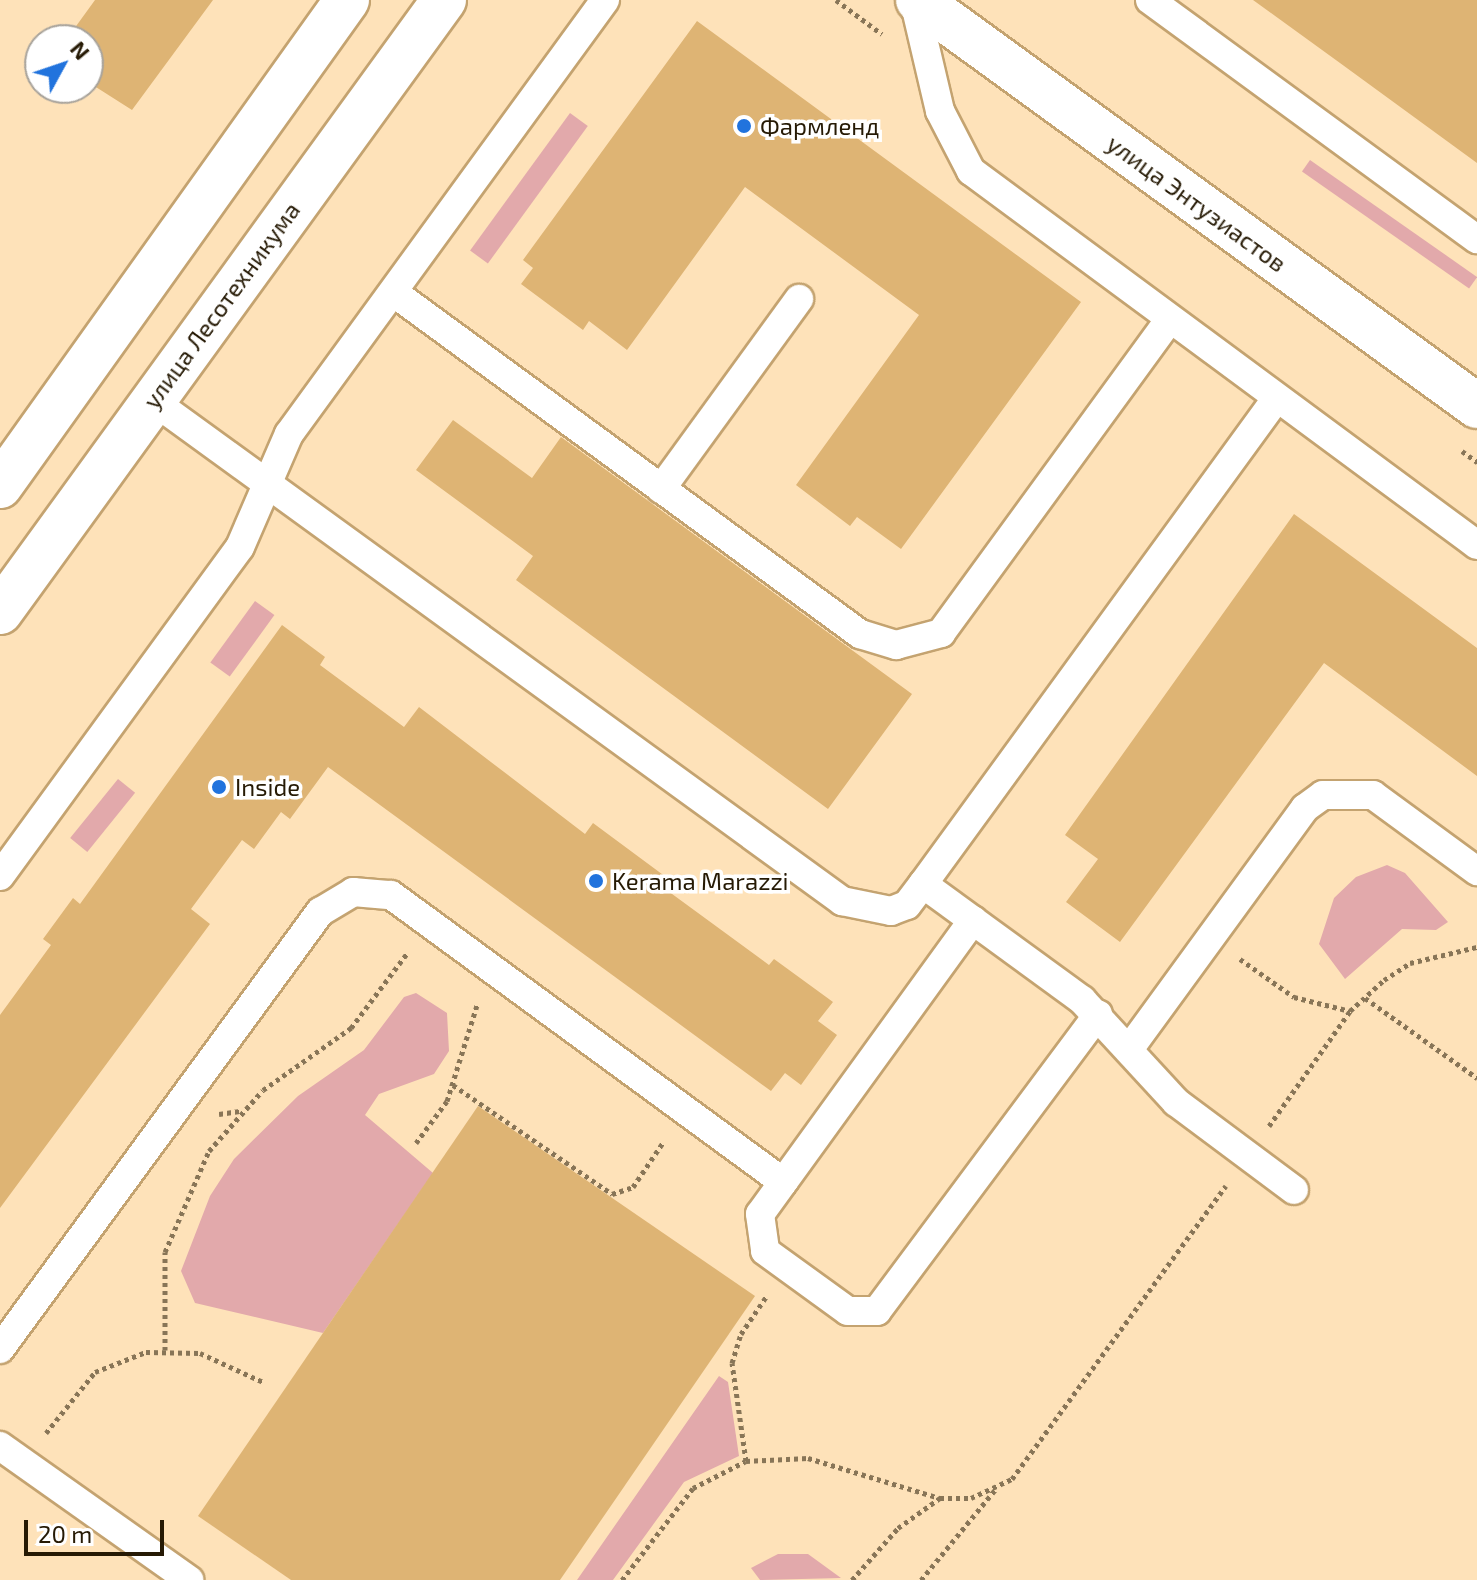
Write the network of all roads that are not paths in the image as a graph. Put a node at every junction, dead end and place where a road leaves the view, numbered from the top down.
1 (347, 0) edge
2 (444, 0) edge
3 (605, 0) edge
4 (916, 0) edge
5 (1150, 0) edge
6 (1477, 239) edge
7 (393, 292) junction
8 (799, 299) dead end
9 (1169, 320) junction
10 (1276, 399) junction
11 (152, 400) junction
12 (1477, 406) edge
13 (270, 483) junction
14 (0, 486) edge
15 (661, 489) junction
16 (1477, 545) edge
17 (0, 612) edge
18 (1477, 871) edge
19 (0, 876) edge
20 (923, 884) junction
21 (973, 920) junction
22 (1098, 1014) junction
23 (1130, 1048) junction
24 (783, 1182) junction
25 (1294, 1190) dead end
26 (0, 1349) edge
27 (10, 1456) edge
28 (189, 1580) edge

1 - 14 main road
2 - 11 main road, улица Лесотехникума
3 - 7 lane
4 - 9 lane
4 - 12 main road, улица Энтузиастов
5 - 6 lane
7 - 13 lane
7 - 15 lane
8 - 15 lane
9 - 10 lane
9 - 15 lane
10 - 16 lane
10 - 20 lane
11 - 13 lane
11 - 17 main road, улица Лесотехникума
13 - 19 lane
13 - 20 lane
18 - 23 lane
20 - 21 lane
21 - 22 lane
21 - 24 lane
22 - 23 lane
22 - 24 lane
23 - 25 lane
24 - 26 lane
27 - 28 lane

